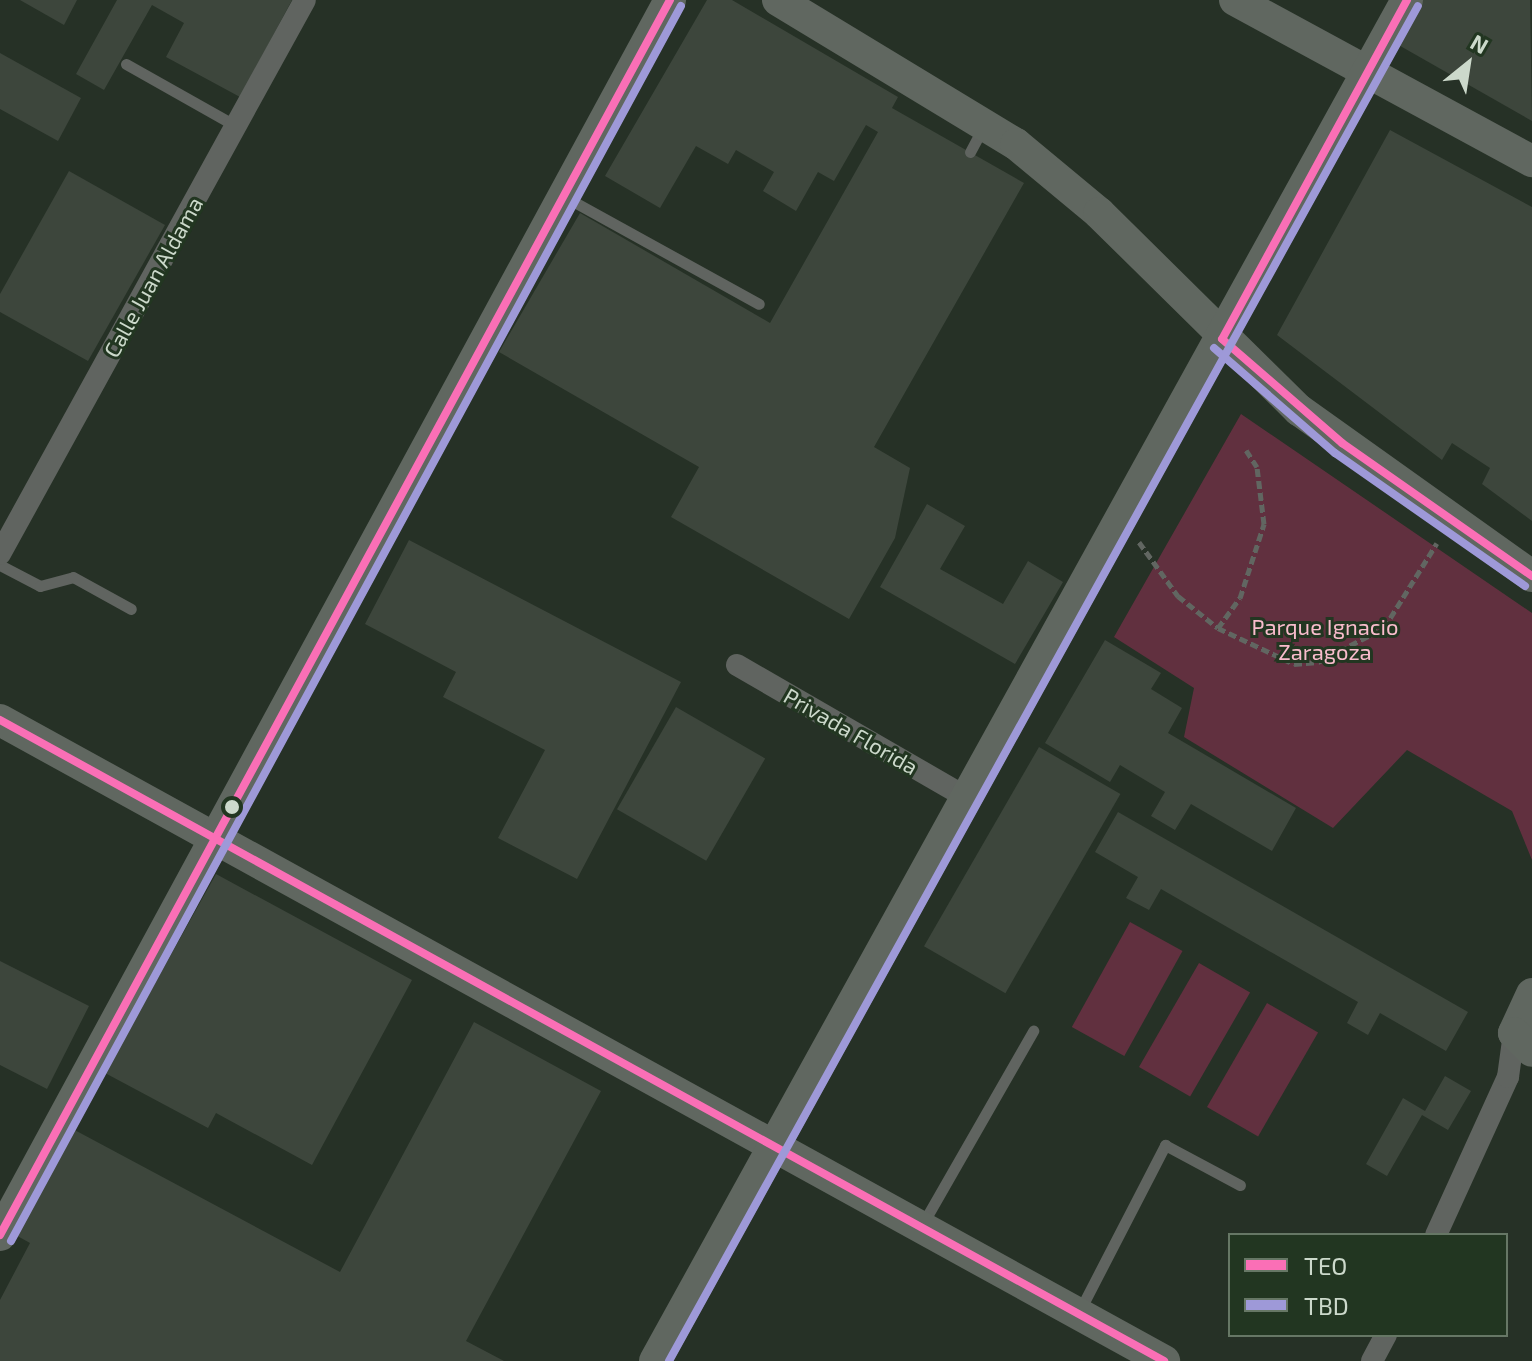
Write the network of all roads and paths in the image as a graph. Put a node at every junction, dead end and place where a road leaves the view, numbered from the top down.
1 (305, 0) edge
2 (670, 0) edge
3 (778, 0) edge
4 (1235, 0) edge
5 (1407, 0) edge
6 (126, 64) dead end
7 (1367, 72) junction
8 (236, 126) junction
9 (1532, 161) edge
10 (563, 195) junction
11 (759, 304) dead end
12 (1222, 339) junction
13 (1246, 450) dead end
14 (1122, 518) junction
15 (1449, 520) junction
16 (0, 554) edge
17 (0, 565) edge
18 (1532, 576) edge
19 (131, 609) dead end
20 (1218, 628) junction
21 (737, 665) dead end
22 (0, 720) edge
23 (966, 797) junction
24 (210, 837) junction
25 (1532, 994) edge
26 (1033, 1031) dead end
27 (1523, 1042) edge
28 (770, 1147) junction
29 (1240, 1185) dead end
30 (920, 1228) junction
31 (1437, 1233) edge
32 (0, 1235) edge
33 (1078, 1314) junction
34 (1385, 1337) edge
35 (655, 1361) edge
36 (1164, 1361) edge
37 (1372, 1361) edge

1 - 8 street, Calle Juan Aldama
2 - 10 main road
3 - 12 main road
4 - 7 main road
5 - 7 main road
6 - 8 lane
7 - 9 main road
7 - 12 main road
8 - 16 street, Calle Juan Aldama
10 - 11 lane
10 - 24 main road
12 - 14 main road
12 - 15 main road
13 - 20 path
14 - 20 path
14 - 23 main road
15 - 18 main road
15 - 20 path
17 - 19 lane
21 - 23 street, Privada Florida
22 - 24 main road
23 - 28 main road
24 - 28 main road
24 - 32 main road
25 - 27 main road
26 - 30 lane
27 - 31 street
28 - 30 main road
28 - 35 main road
29 - 33 lane
30 - 33 main road
33 - 36 main road
34 - 37 street

